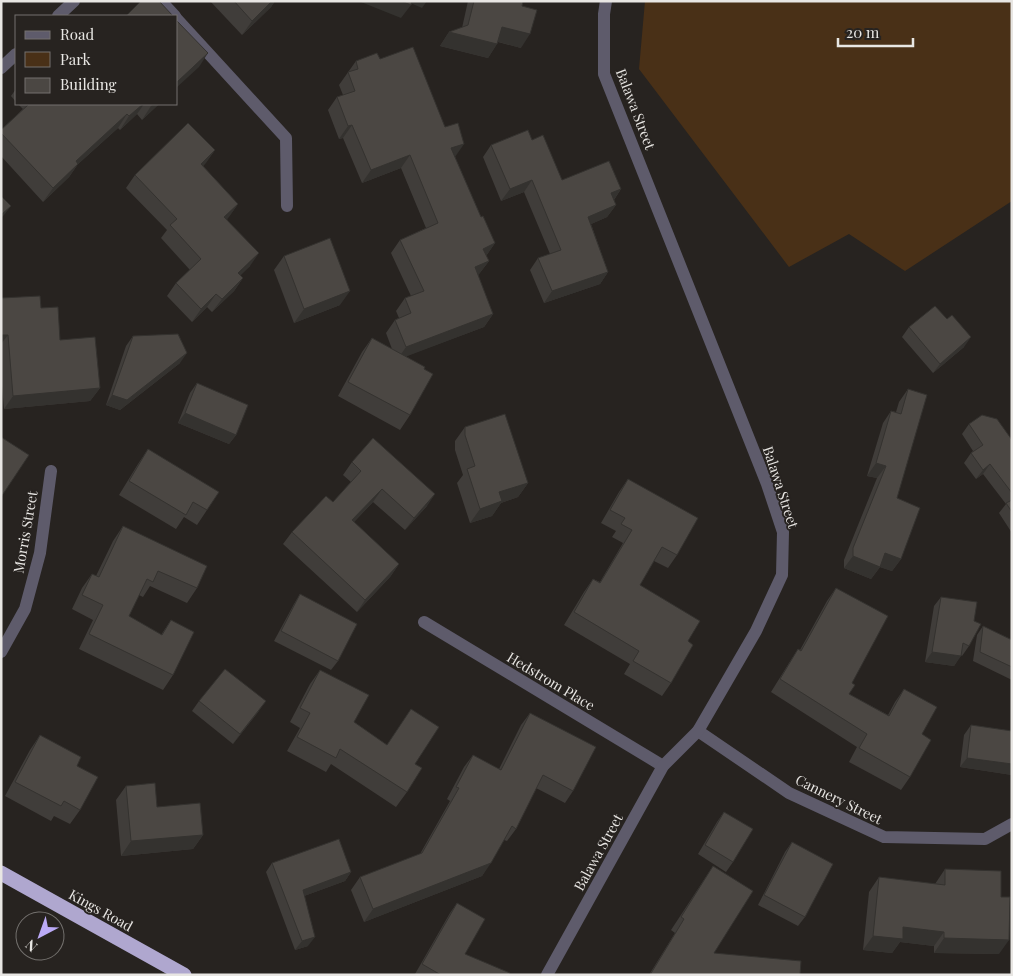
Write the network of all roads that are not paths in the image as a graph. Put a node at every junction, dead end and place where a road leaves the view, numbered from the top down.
1 (74, 1) edge
2 (161, 1) edge
3 (606, 1) edge
4 (59, 15) edge
5 (174, 15) edge
6 (178, 19) edge
7 (15, 55) edge
8 (1, 68) edge
9 (287, 206) dead end
10 (51, 471) dead end
11 (424, 622) dead end
12 (1, 652) edge
13 (698, 731) junction
14 (663, 766) junction
15 (1012, 824) edge
16 (1, 873) edge
17 (184, 975) edge
18 (547, 975) edge

1 - 4 street
2 - 5 street
3 - 13 street, Balawa Street
6 - 9 street
7 - 8 street
10 - 12 street, Morris Street
11 - 14 street, Hedstrom Place
13 - 14 street, Balawa Street
13 - 15 street, Cannery Street
14 - 18 street, Balawa Street
16 - 17 highway, Kings Road

